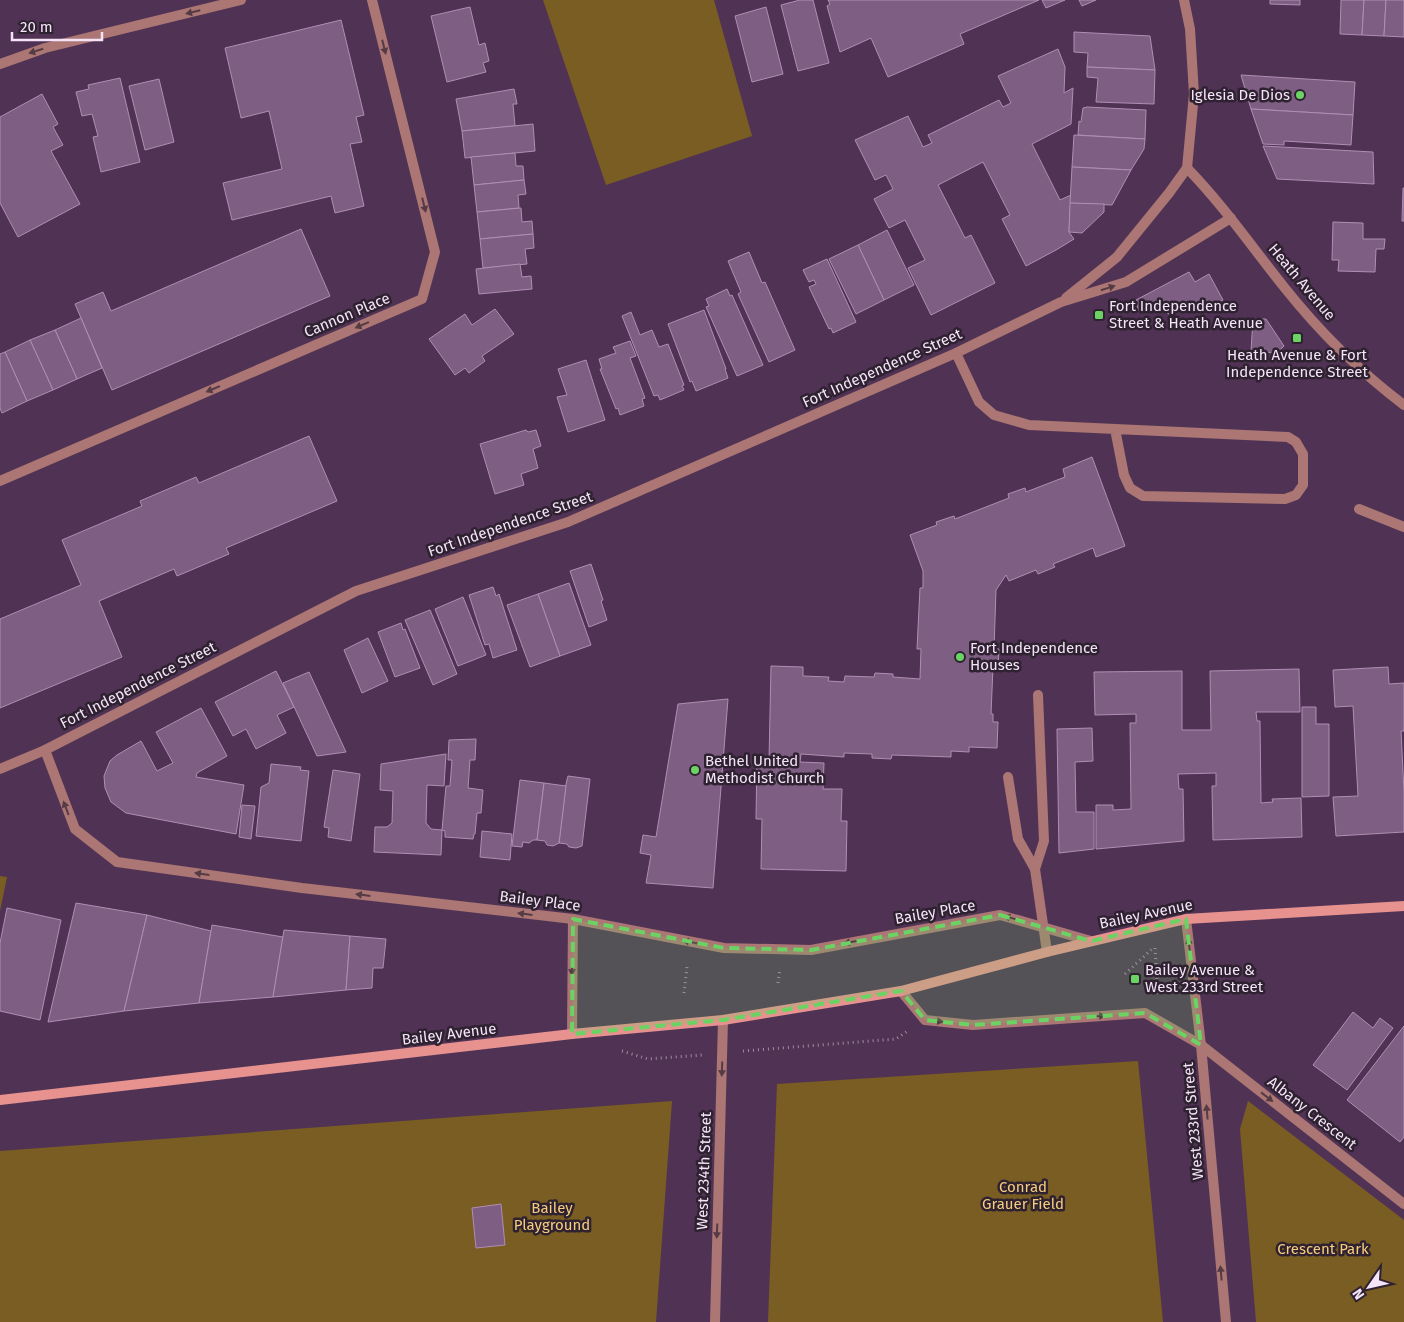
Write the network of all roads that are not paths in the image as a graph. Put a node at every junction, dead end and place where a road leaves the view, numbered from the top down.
1 (241, 0) edge
2 (372, 0) edge
3 (1184, 0) edge
4 (0, 64) edge
5 (1187, 168) junction
6 (1231, 218) junction
7 (1061, 302) junction
8 (956, 353) junction
9 (1404, 405) edge
10 (1115, 429) junction
11 (0, 481) edge
12 (1359, 510) dead end
13 (1404, 527) edge
14 (1038, 695) dead end
15 (44, 750) junction
16 (0, 769) edge
17 (1008, 777) dead end
18 (1036, 869) junction
19 (1404, 906) edge
20 (1186, 918) junction
21 (573, 919) junction
22 (1043, 928) junction
23 (1091, 941) junction
24 (1047, 952) junction
25 (901, 991) junction
26 (723, 1020) junction
27 (572, 1034) junction
28 (1201, 1045) junction
29 (0, 1100) edge
30 (1404, 1204) edge
31 (715, 1322) edge
32 (1226, 1322) edge

1 -> 4 street
2 -> 11 street, Cannon Place
3 - 5 street, Fort Independence Street
5 - 6 street, Heath Avenue
5 - 7 street, Fort Independence Street
7 -> 6 street, Fort Independence Street
6 - 9 street, Heath Avenue
7 - 8 street, Fort Independence Street
8 - 10 street
8 - 15 street, Fort Independence Street
10 - 10 street
12 - 13 street
14 - 18 street
15 - 16 street, Fort Independence Street
21 -> 15 street, Bailey Place
17 - 18 street
18 - 22 street
19 - 20 main road, Bailey Avenue
20 - 23 main road, Bailey Avenue
28 -> 20 street, West 233rd Street
22 -> 21 street, Bailey Place
21 -> 27 street
22 - 23 street, Bailey Place
22 - 24 street
23 - 24 main road, Bailey Avenue
24 - 25 main road, Bailey Avenue
25 - 26 main road, Bailey Avenue
25 -> 28 street
26 - 27 main road, Bailey Avenue
26 -> 31 street, West 234th Street
27 - 29 main road, Bailey Avenue
28 -> 30 street, Albany Crescent
32 -> 28 street, West 233rd Street

